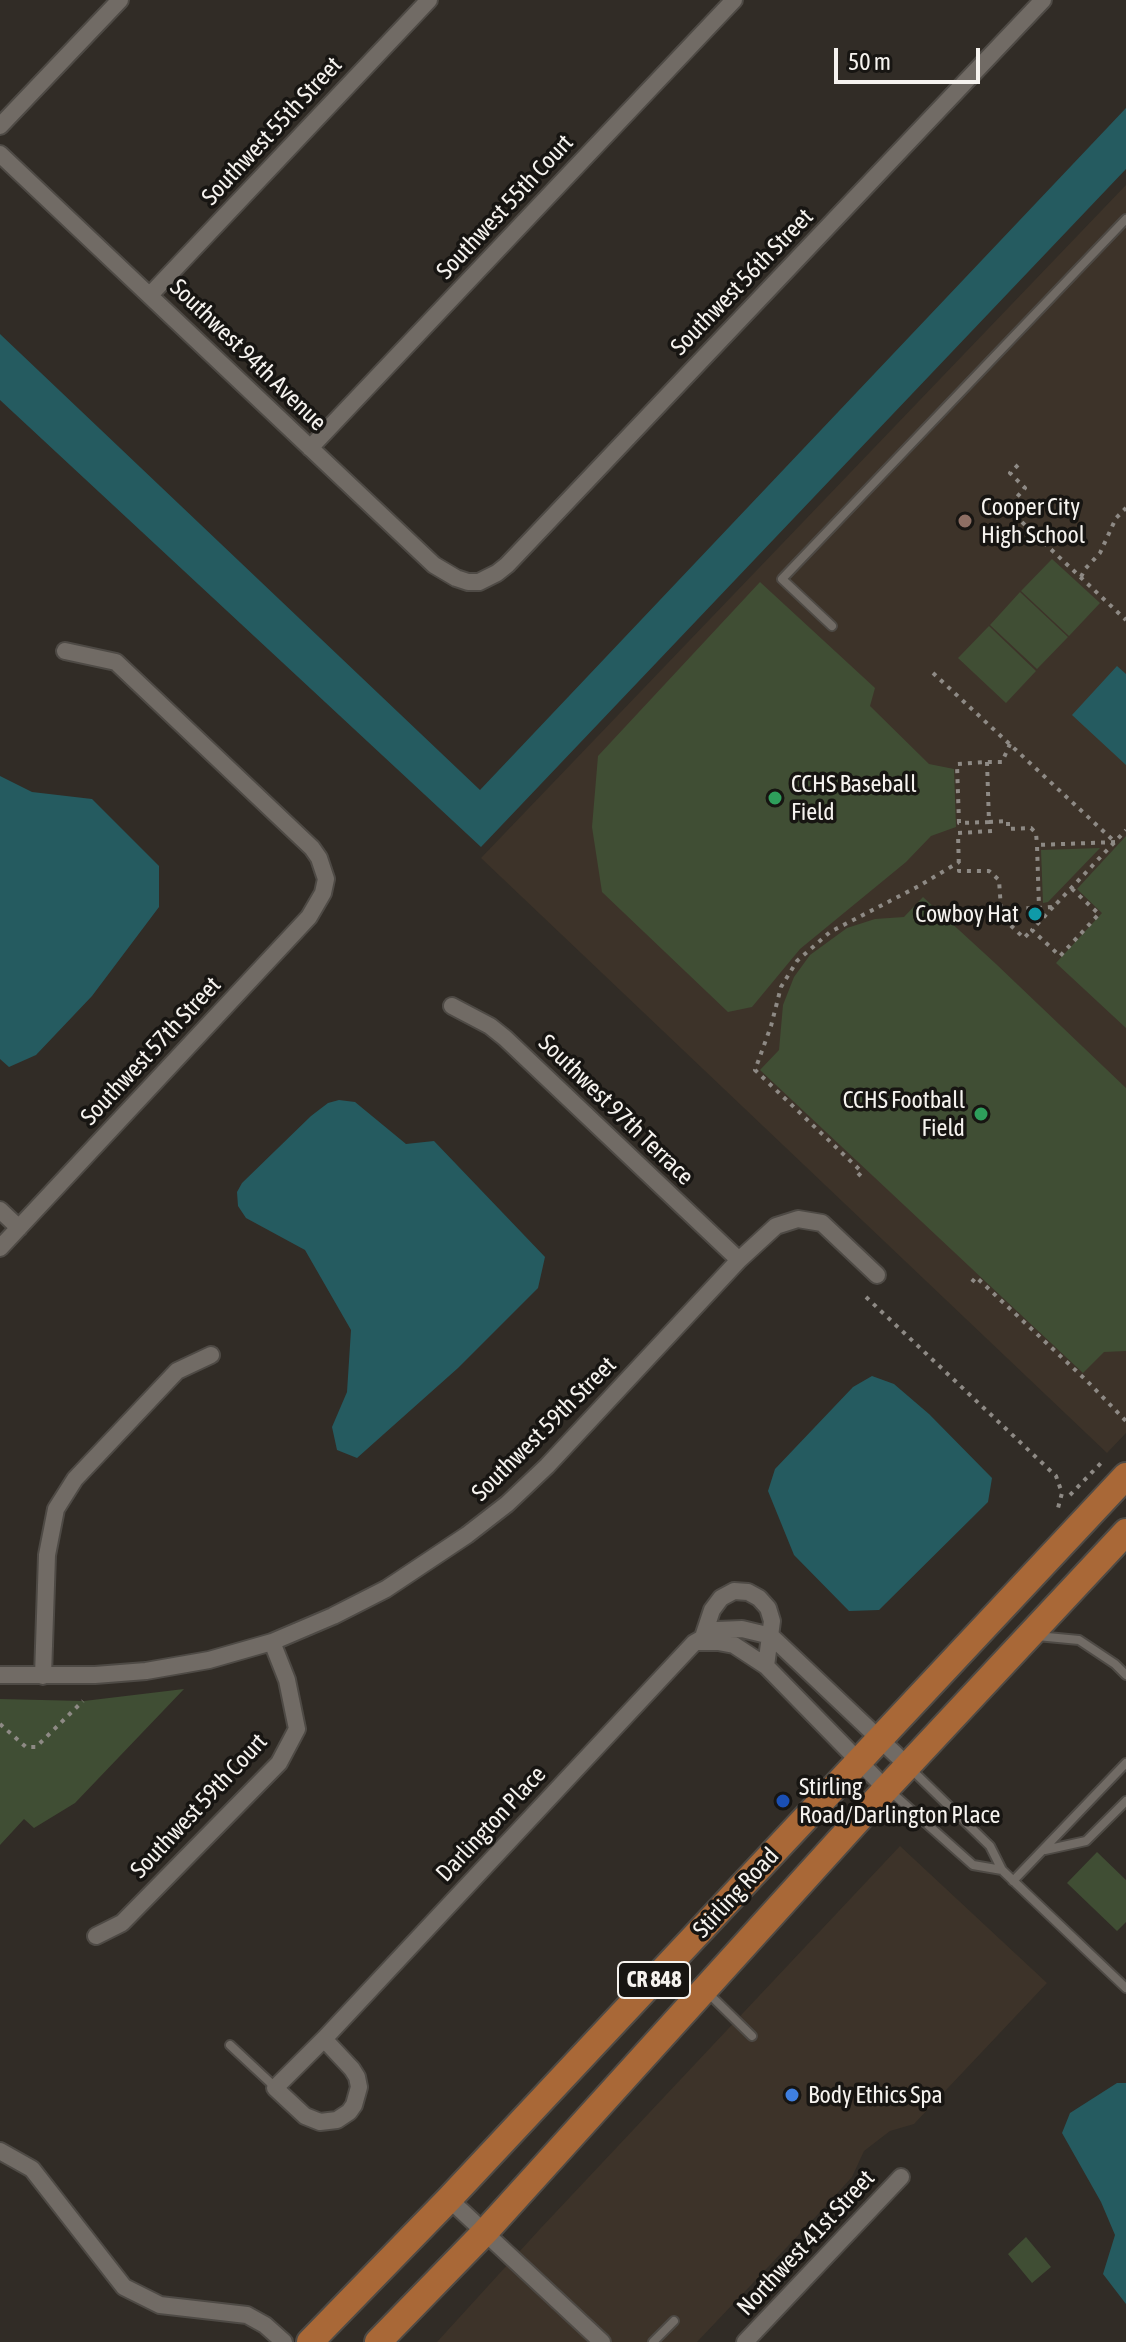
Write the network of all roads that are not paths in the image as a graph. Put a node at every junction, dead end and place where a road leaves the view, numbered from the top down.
1 (120, 0) edge
2 (429, 0) edge
3 (734, 0) edge
4 (1043, 0) edge
5 (0, 126) edge
6 (0, 154) edge
7 (1126, 219) edge
8 (150, 295) junction
9 (310, 448) junction
10 (468, 582) joint
11 (832, 626) dead end
12 (65, 651) dead end
13 (452, 1006) dead end
14 (0, 1210) edge
15 (19, 1228) junction
16 (0, 1248) edge
17 (739, 1260) junction
18 (877, 1275) dead end
19 (211, 1355) dead end
20 (1122, 1487) edge
21 (1126, 1532) edge
22 (771, 1636) junction
23 (1028, 1636) junction
24 (698, 1640) junction
25 (272, 1642) junction
26 (766, 1666) junction
27 (812, 1674) junction
28 (0, 1675) edge
29 (1126, 1675) edge
30 (43, 1676) junction
31 (807, 1708) junction
32 (880, 1739) junction
33 (859, 1762) junction
34 (1126, 1763) edge
35 (908, 1766) junction
36 (886, 1789) junction
37 (1126, 1801) edge
38 (1044, 1850) junction
39 (1002, 1870) junction
40 (1013, 1881) junction
41 (96, 1936) dead end
42 (1126, 1988) edge
43 (705, 1991) junction
44 (752, 2036) dead end
45 (324, 2039) junction
46 (230, 2045) dead end
47 (275, 2088) junction
48 (0, 2151) edge
49 (901, 2177) dead end
50 (449, 2199) junction
51 (485, 2232) junction
52 (674, 2321) dead end
53 (284, 2342) edge
54 (310, 2342) edge
55 (378, 2342) edge
56 (602, 2342) edge
57 (653, 2342) edge
58 (745, 2342) edge

1 - 5 street
2 - 8 street, Southwest 55th Street
3 - 9 street, Southwest 55th Court
4 - 10 street, Southwest 56th Street
6 - 8 street, Southwest 94th Avenue
7 - 11 lane
8 - 9 street, Southwest 94th Avenue
9 - 10 street, Southwest 94th Avenue
12 - 15 street, Southwest 57th Street
13 - 17 street, Southwest 97th Terrace
14 - 15 street
15 - 16 street, Southwest 57th Street
17 - 18 street, Southwest 59th Street
17 - 25 street, Southwest 59th Street
19 - 30 street
20 - 32 main road, Stirling Road / CR 848
21 - 23 main road, Stirling Road / CR 848
22 - 24 street
22 - 24 street, Darlington Place
22 - 26 street
22 - 27 street
23 - 29 lane
23 - 35 main road, Stirling Road / CR 848
24 - 26 street
24 - 45 street, Darlington Place
25 - 30 street, Southwest 59th Street
25 - 41 street, Southwest 59th Court
26 - 31 street
27 - 31 street
27 - 32 street
28 - 30 street, Southwest 59th Street
31 - 33 street
32 - 33 main road, Stirling Road / CR 848
32 - 35 street
33 - 36 street
33 - 50 main road, Stirling Road / CR 848
34 - 38 lane
35 - 36 main road, Stirling Road / CR 848
35 - 39 lane
36 - 39 lane
36 - 43 main road, Stirling Road / CR 848
37 - 38 lane
38 - 40 lane
39 - 40 lane
40 - 42 lane
43 - 44 lane
43 - 51 main road, Stirling Road / CR 848
45 - 47 street, Darlington Place
45 - 47 street
46 - 47 lane
48 - 53 street
49 - 58 street, Northwest 41st Street
50 - 51 street
50 - 54 main road, Stirling Road / CR 848
51 - 55 main road, Stirling Road / CR 848
51 - 56 street
52 - 57 lane

